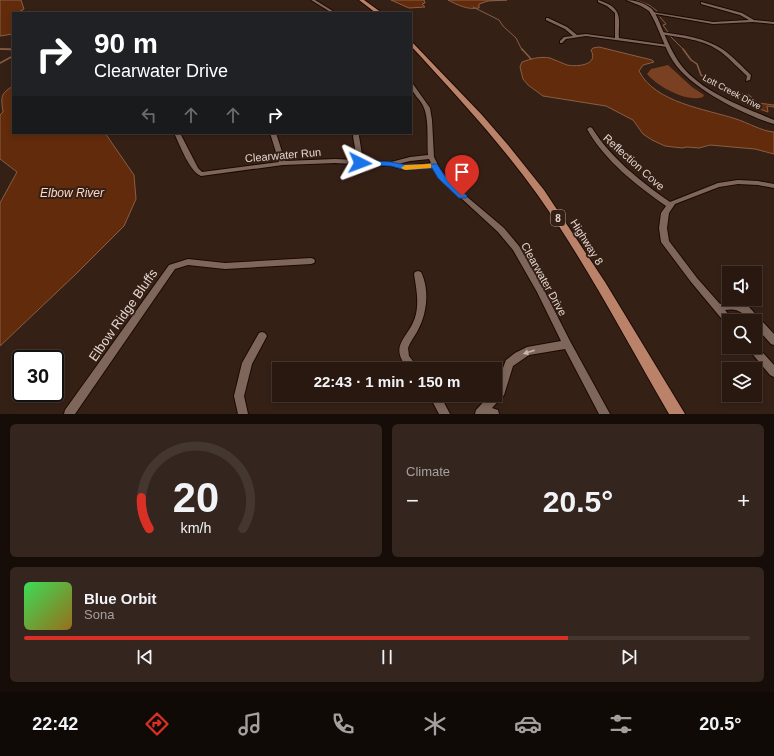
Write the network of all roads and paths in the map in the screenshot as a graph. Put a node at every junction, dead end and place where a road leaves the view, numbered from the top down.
1 (313, 0) edge
2 (361, 0) edge
3 (628, 0) edge
4 (599, 1) edge
5 (702, 3) dead end
6 (332, 12) edge
7 (378, 12) edge
8 (652, 13) junction
9 (547, 19) dead end
10 (753, 20) junction
11 (774, 23) edge
12 (662, 33) junction
13 (575, 35) junction
14 (617, 38) junction
15 (561, 42) dead end
16 (412, 44) edge
17 (668, 47) junction
18 (748, 80) dead end
19 (412, 86) edge
20 (774, 122) edge
21 (590, 130) dead end
22 (178, 134) edge
23 (273, 134) edge
24 (357, 134) edge
25 (431, 157) junction
26 (283, 163) junction
27 (360, 163) junction
28 (391, 164) junction
29 (434, 165) junction
30 (774, 186) edge
31 (670, 205) junction
32 (311, 261) dead end
33 (418, 274) dead end
34 (718, 308) junction
35 (723, 314) edge
36 (262, 336) dead end
37 (774, 341) edge
38 (567, 344) junction
39 (758, 354) edge
40 (408, 362) edge
41 (774, 372) edge
42 (438, 402) edge
43 (481, 413) edge
44 (69, 414) edge
45 (243, 414) edge
46 (445, 414) edge
47 (494, 414) edge
48 (605, 414) edge
49 (677, 414) edge

1 - 6 street
2 - 7 main road
3 - 8 street
4 - 14 street
5 - 10 street
8 - 10 street
8 - 12 street, Lott Creek Drive
9 - 13 street
10 - 11 street
12 - 17 street, Lott Creek Drive
12 - 18 street
13 - 14 street
13 - 15 street
14 - 17 street
16 - 49 main road, Highway 8 / 8
17 - 20 street, Lott Creek Drive
19 - 25 street, Clearwater Drive
21 - 31 street, Reflection Cove
22 - 26 street, Clearwater Run
23 - 26 street
24 - 27 street
25 - 28 street, Clearwater Run
25 - 29 street, Clearwater Drive
26 - 27 street, Clearwater Run
27 - 28 street, Clearwater Run
28 - 29 street, Clearwater Run
29 - 38 street, Clearwater Drive
30 - 31 street
31 - 34 street
32 - 44 street, Elbow Ridge Bluffs
33 - 40 street
34 - 35 street
34 - 37 street
36 - 45 street
38 -> 43 street
38 - 48 street, Clearwater Drive
39 - 41 street
42 - 46 street
43 - 47 street

